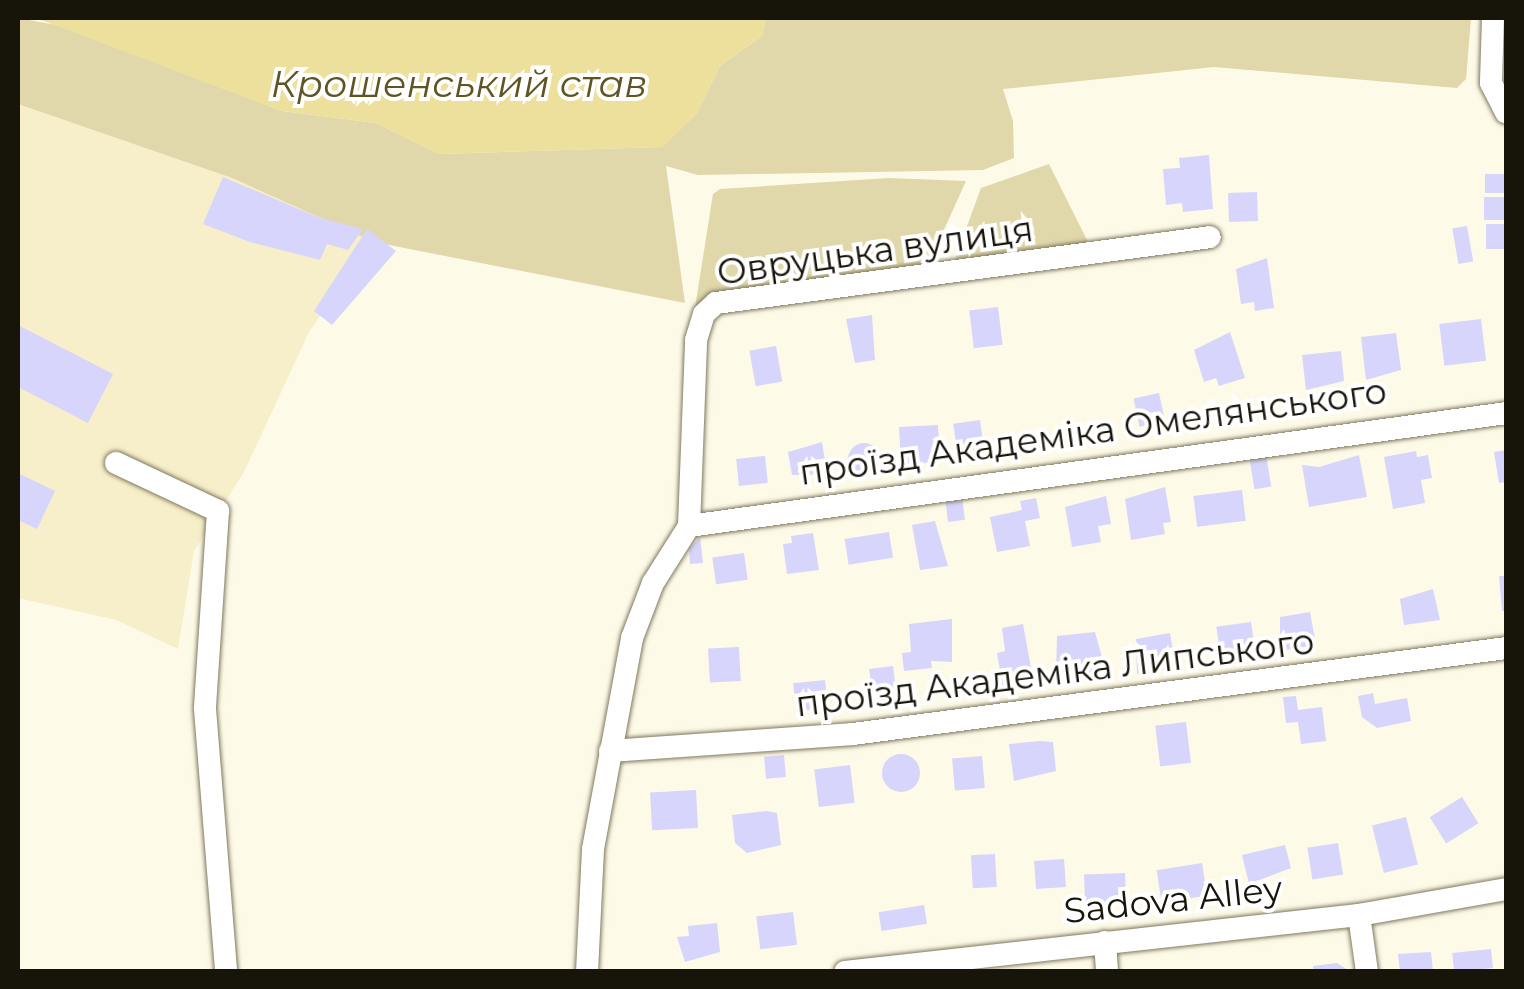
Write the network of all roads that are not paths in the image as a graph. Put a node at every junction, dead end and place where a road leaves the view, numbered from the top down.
1 (1493, 18) edge
2 (1506, 112) edge
3 (1210, 237) dead end
4 (1506, 413) edge
5 (116, 463) dead end
6 (690, 526) junction
7 (1506, 648) edge
8 (610, 751) junction
9 (1506, 888) edge
10 (1359, 915) junction
11 (1106, 942) junction
12 (226, 972) edge
13 (587, 972) edge
14 (844, 972) edge
15 (1107, 972) edge
16 (1367, 972) edge

1 - 2 street
3 - 6 street, Овруцька вулиця
4 - 6 street, проїзд Академіка Омелянського
5 - 12 street
6 - 8 street
7 - 8 street, проїзд Академіка Липського
8 - 13 street
9 - 10 street, Sadova Alley
10 - 11 street, Sadova Alley
10 - 16 street
11 - 14 street, Sadova Alley
11 - 15 street

